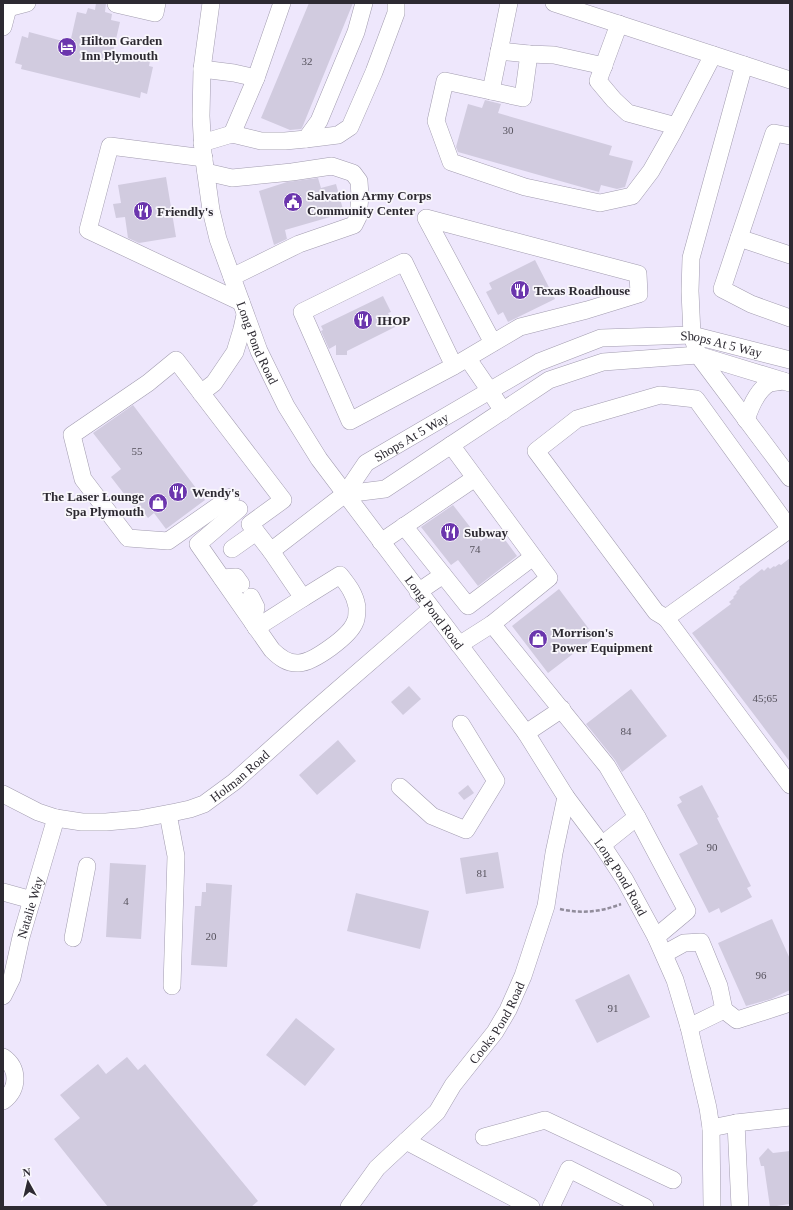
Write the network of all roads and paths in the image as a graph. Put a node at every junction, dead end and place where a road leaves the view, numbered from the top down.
1 (157, 3) edge
2 (211, 3) edge
3 (282, 3) edge
4 (364, 3) edge
5 (396, 3) edge
6 (509, 3) edge
7 (554, 3) edge
8 (116, 4) dead end
9 (14, 5) edge
10 (619, 24) junction
11 (3, 27) edge
12 (499, 50) junction
13 (529, 54) junction
14 (712, 55) junction
15 (744, 65) junction
16 (604, 66) junction
17 (202, 70) junction
18 (256, 78) junction
19 (790, 80) edge
20 (491, 91) junction
21 (676, 126) junction
22 (232, 134) junction
23 (790, 136) edge
24 (306, 139) junction
25 (204, 158) junction
26 (739, 238) junction
27 (790, 255) edge
28 (232, 277) junction
29 (243, 309) junction
30 (790, 318) edge
31 (692, 335) junction
32 (494, 343) junction
33 (698, 355) junction
34 (790, 360) edge
35 (461, 362) junction
36 (786, 382) edge
37 (490, 390) junction
38 (201, 393) junction
39 (503, 411) junction
40 (746, 420) junction
41 (451, 446) junction
42 (475, 478) junction
43 (790, 478) edge
44 (345, 494) junction
45 (404, 526) junction
46 (790, 529) edge
47 (256, 532) junction
48 (168, 541) junction
49 (381, 542) junction
50 (198, 544) junction
51 (232, 549) dead end
52 (271, 551) junction
53 (533, 557) junction
54 (443, 575) junction
55 (222, 578) junction
56 (241, 584) dead end
57 (418, 592) junction
58 (251, 598) dead end
59 (303, 598) junction
60 (431, 609) junction
61 (666, 618) junction
62 (492, 624) junction
63 (255, 625) junction
64 (459, 645) junction
65 (562, 709) junction
66 (461, 724) dead end
67 (526, 734) junction
68 (790, 785) edge
69 (400, 787) dead end
70 (3, 794) edge
71 (566, 797) junction
72 (168, 814) junction
73 (637, 817) junction
74 (56, 818) junction
75 (602, 845) junction
76 (88, 866) dead end
77 (3, 892) edge
78 (634, 898) junction
79 (32, 900) junction
80 (546, 906) junction
81 (656, 937) junction
82 (73, 938) dead end
83 (664, 954) junction
84 (172, 986) dead end
85 (3, 994) edge
86 (790, 1004) edge
87 (724, 1010) junction
88 (689, 1027) junction
89 (3, 1056) edge
90 (3, 1101) edge
91 (790, 1117) edge
92 (736, 1123) junction
93 (711, 1128) junction
94 (484, 1137) dead end
95 (406, 1141) junction
96 (673, 1180) dead end
97 (553, 1206) edge
98 (349, 1207) edge
99 (531, 1207) edge
100 (645, 1207) edge
101 (712, 1207) edge
102 (740, 1207) edge

1 - 8 street
2 - 17 street, Long Pond Road
3 - 18 street
4 - 24 street
5 - 24 street
6 - 12 street
7 - 10 street
9 - 11 street
10 - 14 street
10 - 16 street
12 - 13 street
12 - 20 street
13 - 16 street
13 - 20 street
14 - 15 street
14 - 21 street
15 - 19 street
15 - 31 street
16 - 21 street
17 - 18 street
17 - 25 street, Long Pond Road
18 - 22 street
20 - 21 street
22 - 24 street
22 - 25 street
23 - 26 street
25 - 28 street, Long Pond Road
25 - 28 street
25 - 29 street
26 - 27 street
26 - 30 street
28 - 29 street, Long Pond Road
29 - 38 street
29 - 44 street, Long Pond Road
31 - 33 street
31 - 34 street, Shops At 5 Way
31 - 37 street, Shops At 5 Way
32 - 32 street
32 - 35 street
33 - 36 street, Shops At 5 Way
33 - 39 street, Shops At 5 Way
33 - 40 street
35 - 35 street
35 - 37 street
36 - 40 street
37 - 39 street
37 - 44 street, Shops At 5 Way
38 - 47 street
38 - 48 street
39 - 41 street, Shops At 5 Way
40 - 43 street
41 - 42 street
41 - 44 street, Shops At 5 Way
42 - 45 street
42 - 53 street
44 - 49 street, Long Pond Road
44 - 52 street
45 - 49 street
45 - 54 street
46 - 61 street
46 - 61 street
47 - 51 street
47 - 52 street
48 - 50 street
48 - 50 street
49 - 57 street, Long Pond Road
50 - 55 street
52 - 59 street
53 - 54 street
53 - 62 street
54 - 57 street
55 - 56 street
55 - 63 street
57 - 60 street, Long Pond Road
58 - 63 street
59 - 63 street
59 - 63 street
60 - 64 street, Long Pond Road
60 - 72 street, Holman Road
61 - 68 street
62 - 64 street
62 - 65 street
64 - 67 street, Long Pond Road
65 - 67 street
65 - 73 street
66 - 69 street
67 - 71 street, Long Pond Road
70 - 74 street, Holman Road
71 - 75 street, Long Pond Road
71 - 80 street, Cooks Pond Road
72 - 74 street, Holman Road
72 - 84 street
73 - 75 street
73 - 81 street
74 - 79 street, Natalie Way
75 - 78 street, Long Pond Road
76 - 82 street
77 - 79 street
78 - 80 path
78 - 81 street, Long Pond Road
79 - 85 street, Natalie Way
80 - 95 street, Cooks Pond Road
81 - 83 street, Long Pond Road
83 - 87 street
83 - 88 street, Long Pond Road
86 - 87 street
87 - 88 street
88 - 93 street, Long Pond Road
89 - 90 street
91 - 92 street
92 - 93 street
92 - 102 street
93 - 101 street, Long Pond Road
94 - 96 street
95 - 98 street, Cooks Pond Road
95 - 99 street
97 - 100 street

